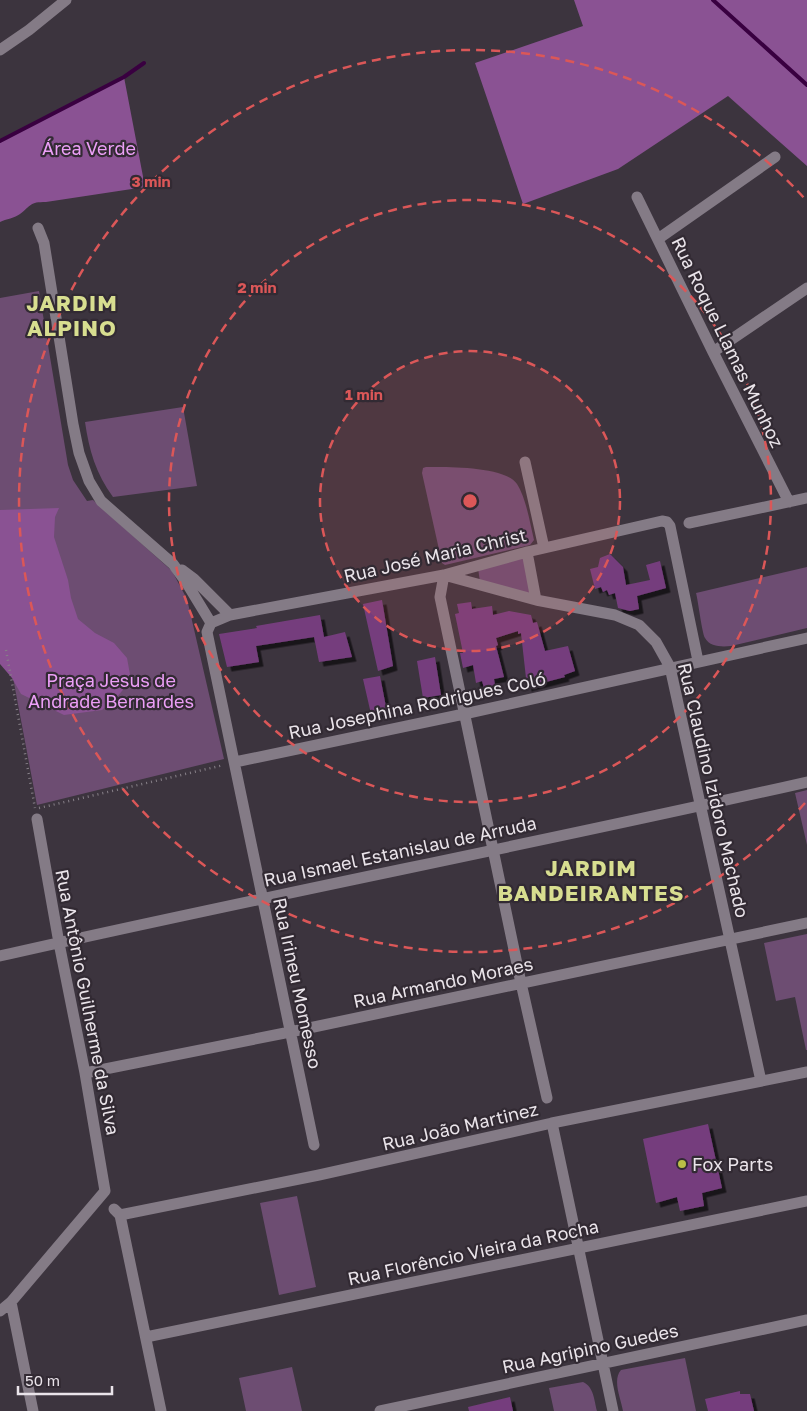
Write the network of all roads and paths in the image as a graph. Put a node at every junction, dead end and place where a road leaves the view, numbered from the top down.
1 (66, 0) edge
2 (0, 50) edge
3 (775, 157) dead end
4 (637, 196) dead end
5 (38, 228) dead end
6 (658, 239) junction
7 (807, 288) edge
8 (713, 352) junction
9 (525, 462) dead end
10 (807, 498) edge
11 (789, 502) junction
12 (689, 523) dead end
13 (544, 548) junction
14 (527, 552) junction
15 (173, 564) junction
16 (444, 574) junction
17 (536, 600) junction
18 (230, 615) junction
19 (211, 623) junction
20 (807, 638) edge
21 (6, 650) dead end
22 (698, 661) junction
23 (670, 667) junction
24 (464, 714) junction
25 (235, 762) junction
26 (807, 782) edge
27 (700, 806) junction
28 (36, 814) junction
29 (494, 849) junction
30 (263, 898) junction
31 (807, 923) edge
32 (731, 939) junction
33 (59, 943) junction
34 (0, 956) edge
35 (521, 984) junction
36 (290, 1032) junction
37 (807, 1072) edge
38 (85, 1073) junction
39 (761, 1081) junction
40 (547, 1098) dead end
41 (552, 1123) junction
42 (314, 1145) dead end
43 (807, 1201) edge
44 (578, 1248) junction
45 (11, 1302) junction
46 (0, 1312) edge
47 (807, 1320) edge
48 (146, 1338) junction
49 (603, 1363) junction
50 (33, 1411) edge
51 (161, 1411) edge
52 (380, 1411) edge
53 (612, 1411) edge

1 - 2 street
3 - 6 street
4 - 6 street, Rua Roque Llamas Munhoz
5 - 15 street
6 - 8 street, Rua Roque Llamas Munhoz
7 - 8 street
8 - 11 street, Rua Roque Llamas Munhoz
9 - 13 street
10 - 11 street
11 - 12 street
13 - 14 street, Rua José Maria Christ
13 - 22 street, Rua José Maria Christ
14 - 16 street, Rua José Maria Christ
14 - 17 street
15 - 18 street
15 - 19 street
16 - 17 street, Rua Claudino Izidoro Machado
16 - 18 street, Rua José Maria Christ
16 - 24 street
17 - 23 street, Rua Claudino Izidoro Machado
18 - 19 street, Rua José Maria Christ
19 - 25 street, Rua Irineu Momesso
20 - 22 street, Rua Josephina Rodrigues Coló
21 - 28 path
22 - 23 street, Rua Josephina Rodrigues Coló
23 - 24 street, Rua Josephina Rodrigues Coló
23 - 27 street, Rua Claudino Izidoro Machado
24 - 25 street, Rua Josephina Rodrigues Coló
24 - 29 street
25 - 28 path
25 - 30 street, Rua Irineu Momesso
26 - 27 street, Rua Ismael Estanislau de Arruda
27 - 29 street, Rua Ismael Estanislau de Arruda
27 - 32 street, Rua Claudino Izidoro Machado
28 - 33 street, Rua Antônio Guilherme da Silva
29 - 30 street, Rua Ismael Estanislau de Arruda
29 - 35 street
30 - 33 street, Rua Ismael Estanislau de Arruda
30 - 36 street, Rua Irineu Momesso
31 - 32 street, Rua Armando Moraes
32 - 35 street, Rua Armando Moraes
32 - 39 street, Rua Claudino Izidoro Machado
33 - 34 street, Rua Ismael Estanislau de Arruda
33 - 38 street, Rua Antônio Guilherme da Silva
35 - 36 street, Rua Armando Moraes
35 - 40 street
36 - 38 street, Rua Armando Moraes
36 - 42 street, Rua Irineu Momesso
37 - 39 street, Rua João Martinez
38 - 45 street, Rua Antônio Guilherme da Silva
39 - 41 street, Rua João Martinez
41 - 44 street
41 - 48 street, Rua João Martinez
43 - 44 street, Rua Florêncio Vieira da Rocha
44 - 48 street, Rua Florêncio Vieira da Rocha
44 - 49 street
45 - 46 street
45 - 50 street
47 - 49 street, Rua Agripino Guedes
48 - 51 street
49 - 52 street, Rua Agripino Guedes
49 - 53 street

